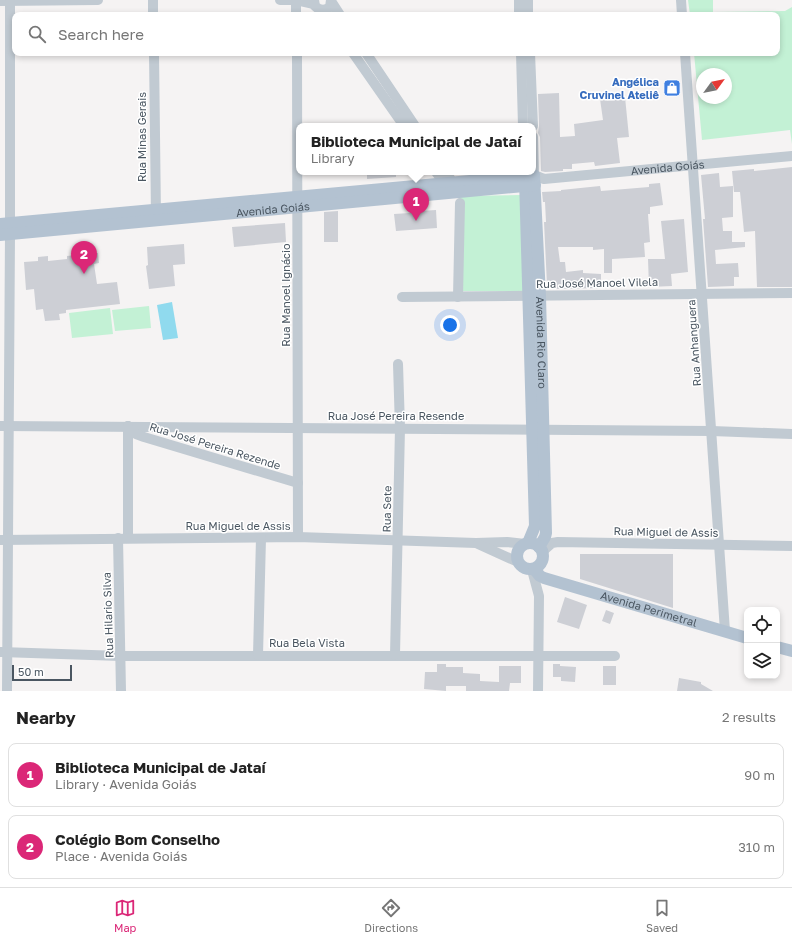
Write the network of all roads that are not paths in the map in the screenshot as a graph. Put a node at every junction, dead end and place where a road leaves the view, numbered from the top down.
1 (98, 0) edge
2 (153, 0) edge
3 (280, 0) edge
4 (296, 0) edge
5 (519, 0) edge
6 (528, 0) edge
7 (681, 0) edge
8 (331, 1) edge
9 (5, 2) edge
10 (318, 5) edge
11 (153, 12) edge
12 (296, 12) edge
13 (338, 12) edge
14 (519, 12) edge
15 (528, 12) edge
16 (682, 12) edge
17 (154, 56) edge
18 (297, 56) edge
19 (355, 56) edge
20 (368, 56) edge
21 (521, 56) edge
22 (530, 56) edge
23 (685, 56) edge
24 (297, 123) edge
25 (402, 123) edge
26 (413, 123) edge
27 (528, 123) edge
28 (528, 123) edge
29 (792, 156) edge
30 (694, 165) junction
31 (298, 175) edge
32 (439, 175) edge
33 (531, 179) edge
34 (452, 188) edge
35 (298, 202) junction
36 (155, 215) junction
37 (5, 229) edge
38 (792, 293) edge
39 (702, 294) junction
40 (534, 296) junction
41 (402, 297) dead end
42 (458, 297) junction
43 (398, 364) dead end
44 (4, 425) edge
45 (128, 426) junction
46 (298, 428) junction
47 (400, 428) junction
48 (538, 430) junction
49 (712, 431) junction
50 (792, 434) edge
51 (4, 475) edge
52 (298, 483) junction
53 (298, 537) junction
54 (123, 538) junction
55 (261, 538) junction
56 (4, 540) edge
57 (398, 541) junction
58 (476, 543) junction
59 (719, 545) junction
60 (534, 546) junction
61 (792, 546) edge
62 (518, 562) junction
63 (536, 568) junction
64 (725, 631) junction
65 (744, 637) edge
66 (780, 648) edge
67 (792, 651) edge
68 (3, 652) edge
69 (258, 655) junction
70 (395, 655) junction
71 (538, 655) junction
72 (121, 656) junction
73 (615, 656) dead end
74 (6, 691) edge
75 (121, 691) edge
76 (538, 691) edge

1 - 9 street
2 - 11 street
3 - 4 street
4 - 10 street
4 - 12 street
5 - 14 street
6 - 15 street
7 - 16 street
8 - 10 street
8 - 13 street
9 - 37 street
17 - 36 street, Rua Minas Gerais
18 - 24 street, Rua Manoel Ignácio
19 - 25 street
20 - 26 street
21 - 27 street
22 - 28 street
23 - 30 street, Rua Anhanguera
29 - 30 street, Avenida Goiás
30 - 33 street, Avenida Goiás
30 - 39 street, Rua Anhanguera
31 - 35 street, Rua Manoel Ignácio
32 - 34 street
33 - 34 main road, Avenida Goiás
33 - 40 main road, Avenida Rio Claro
34 - 35 main road, Avenida Goiás
34 - 42 street
35 - 36 main road, Avenida Goiás
35 - 46 street, Rua Manoel Ignácio
36 - 37 main road, Avenida Goiás
37 - 44 street
38 - 39 street, Rua José Manoel Vilela
39 - 40 street, Rua José Manoel Vilela
39 - 49 street, Rua Anhanguera
40 - 42 street, Rua José Manoel Vilela
40 - 48 main road, Avenida Rio Claro
41 - 42 street, Rua José Manoel Vilela
43 - 47 street, Rua Sete
44 - 45 street, Rua José Pereira Resende
44 - 51 street
45 - 46 street, Rua José Pereira Resende
45 - 52 street, Rua José Pereira Rezende
45 - 54 street, Rua Hilario Silva
46 - 47 street, Rua José Pereira Resende
46 - 52 street, Rua Manoel Ignácio
47 - 48 street, Rua José Pereira Resende
47 - 57 street, Rua Sete
48 - 49 street, Rua José Pereira Resende
48 - 60 main road, Avenida Rio Claro
49 - 50 street, Rua José Pereira Resende
49 - 59 street, Rua Anhanguera
51 - 56 street
52 - 53 street, Rua Manoel Ignácio
53 - 55 street, Rua Miguel de Assis
53 - 57 street, Rua Miguel de Assis
54 - 55 street, Rua Miguel de Assis
54 - 56 street, Rua Miguel de Assis
54 - 72 street, Rua Hilario Silva
55 - 69 street
56 - 68 street
57 - 58 street, Rua Miguel de Assis
57 - 70 street, Rua Sete
58 - 60 street, Rua Miguel de Assis
58 - 62 street, Rua Miguel de Assis
59 - 60 street, Rua Miguel de Assis
59 - 61 street, Rua Miguel de Assis
59 - 64 street, Rua Anhanguera
60 - 62 main road
60 - 63 main road
62 - 63 main road
63 - 64 main road, Avenida Perimetral
63 - 71 street
64 - 65 main road, Avenida Perimetral
66 - 67 main road
68 - 72 street, Rua Bela Vista
68 - 74 street
69 - 70 street, Rua Bela Vista
69 - 72 street, Rua Bela Vista
70 - 71 street, Rua Bela Vista
71 - 73 street, Rua Bela Vista
71 - 76 street
72 - 75 street, Rua Hilario Silva

